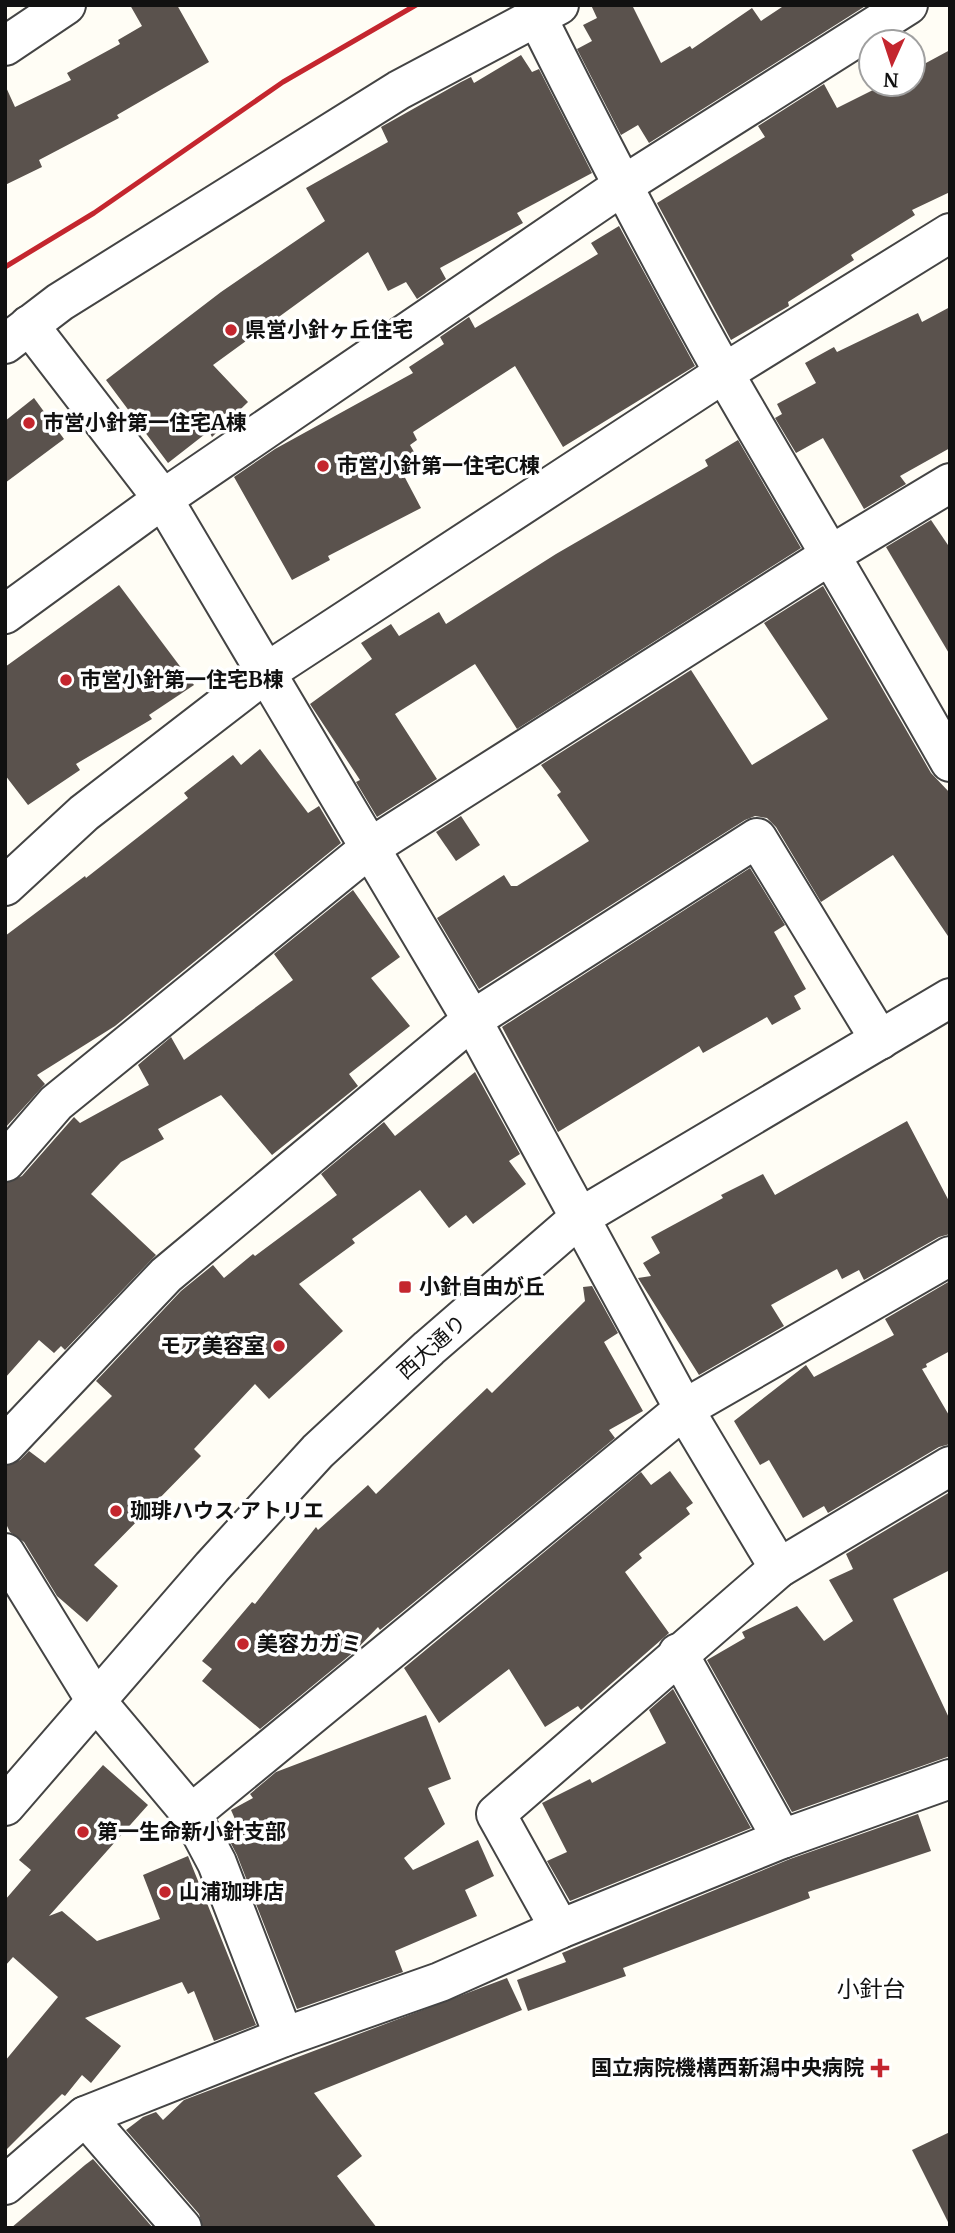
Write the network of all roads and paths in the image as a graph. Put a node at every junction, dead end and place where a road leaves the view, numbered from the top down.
1 (66, 5) edge
2 (908, 5) edge
3 (548, 11) edge
4 (5, 46) edge
5 (622, 186) junction
6 (950, 233) edge
7 (17, 334) edge
8 (724, 373) junction
9 (950, 483) edge
10 (163, 499) junction
11 (832, 554) junction
12 (5, 614) edge
13 (267, 672) junction
14 (950, 762) edge
15 (371, 847) junction
16 (5, 887) edge
17 (950, 998) edge
18 (472, 1020) junction
19 (880, 1040) junction
20 (5, 1163) edge
21 (579, 1218) junction
22 (950, 1256) edge
23 (684, 1409) junction
24 (5, 1445) edge
25 (950, 1466) edge
26 (5, 1553) edge
27 (779, 1567) junction
28 (678, 1653) junction
29 (96, 1700) junction
30 (950, 1779) edge
31 (5, 1805) edge
32 (191, 1814) junction
33 (782, 1839) junction
34 (560, 1929) junction
35 (284, 2037) junction
36 (85, 2116) junction
37 (5, 2185) edge
38 (182, 2228) edge

1 - 4 street
2 - 5 street
3 - 5 street
3 - 7 street
5 - 8 street
5 - 10 street
6 - 8 street
7 - 10 street
8 - 11 street
8 - 13 street
9 - 11 street
10 - 12 street
10 - 13 street
11 - 14 street
11 - 15 street
13 - 15 street
13 - 16 street
15 - 18 street
15 - 20 street
17 - 19 street, 西大通り
18 - 19 street
18 - 21 street
18 - 24 street
19 - 21 street, 西大通り
21 - 23 street
21 - 29 street, 西大通り
22 - 23 street
23 - 27 street
23 - 32 street
25 - 27 street
26 - 29 street
27 - 28 street
28 - 33 street
28 - 34 street
29 - 31 street, 西大通り
29 - 32 street
30 - 33 street
32 - 35 street
33 - 34 street
34 - 35 street
35 - 36 street
36 - 37 street
36 - 38 street

